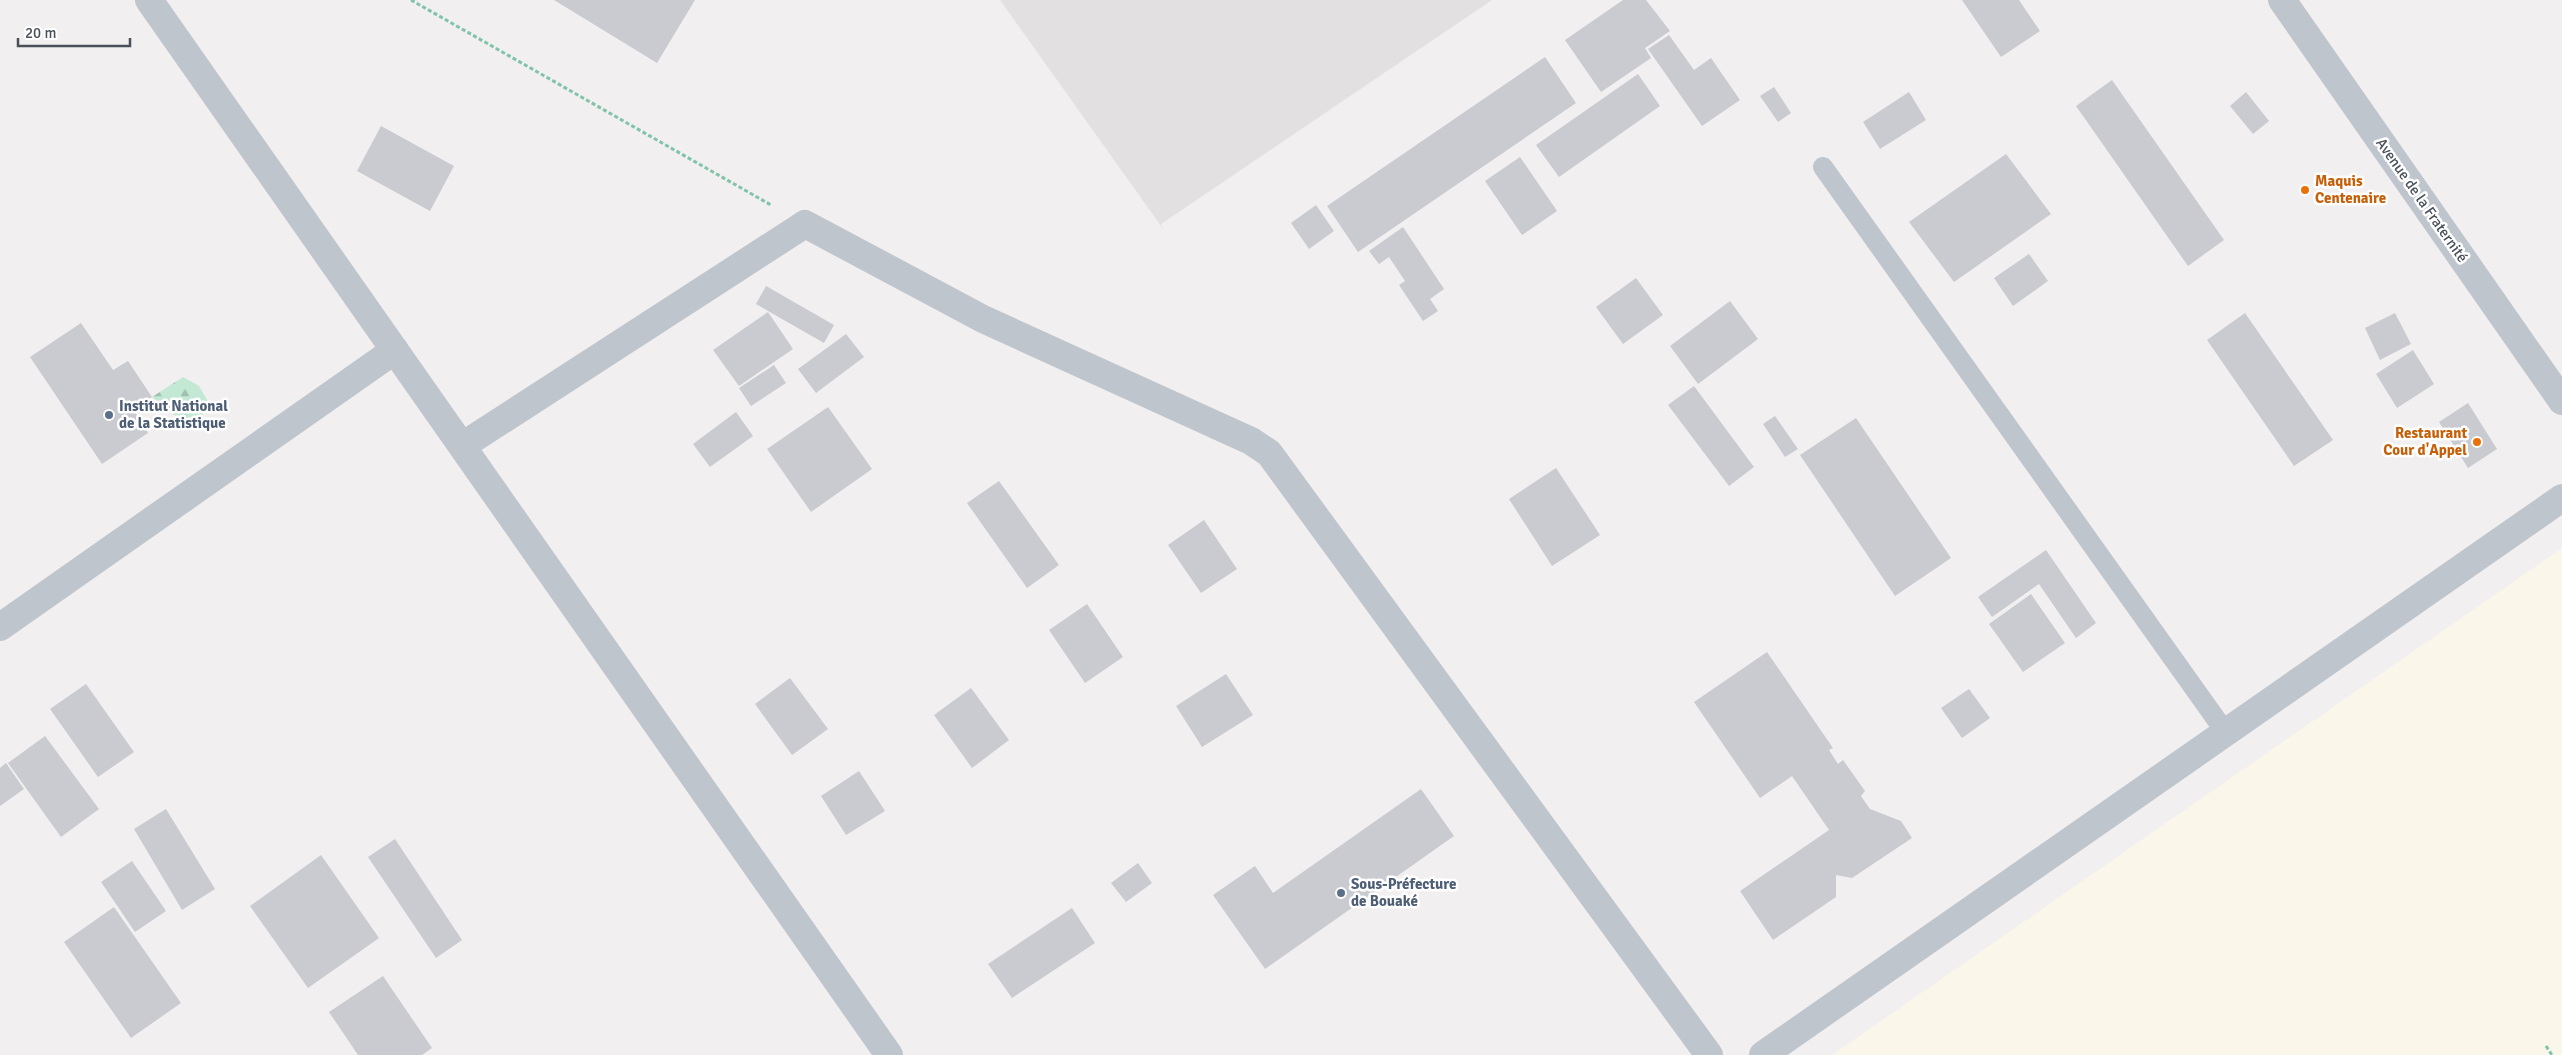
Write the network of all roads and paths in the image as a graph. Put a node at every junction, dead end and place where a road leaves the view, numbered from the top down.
1 (150, 0) edge
2 (411, 0) edge
3 (2282, 0) edge
4 (1823, 167) dead end
5 (804, 224) junction
6 (395, 350) junction
7 (2562, 401) edge
8 (462, 446) junction
9 (2562, 498) edge
10 (0, 627) edge
11 (2226, 732) junction
12 (2546, 1046) dead end
13 (889, 1055) edge
14 (1709, 1055) edge
15 (1763, 1055) edge
16 (2552, 1055) edge

1 - 6 street
2 - 5 path
3 - 7 street, Avenue de la Fraternité
4 - 11 lane
5 - 8 street
5 - 14 street
6 - 8 street
6 - 10 street
8 - 13 street
9 - 11 street
11 - 15 street
12 - 16 path

